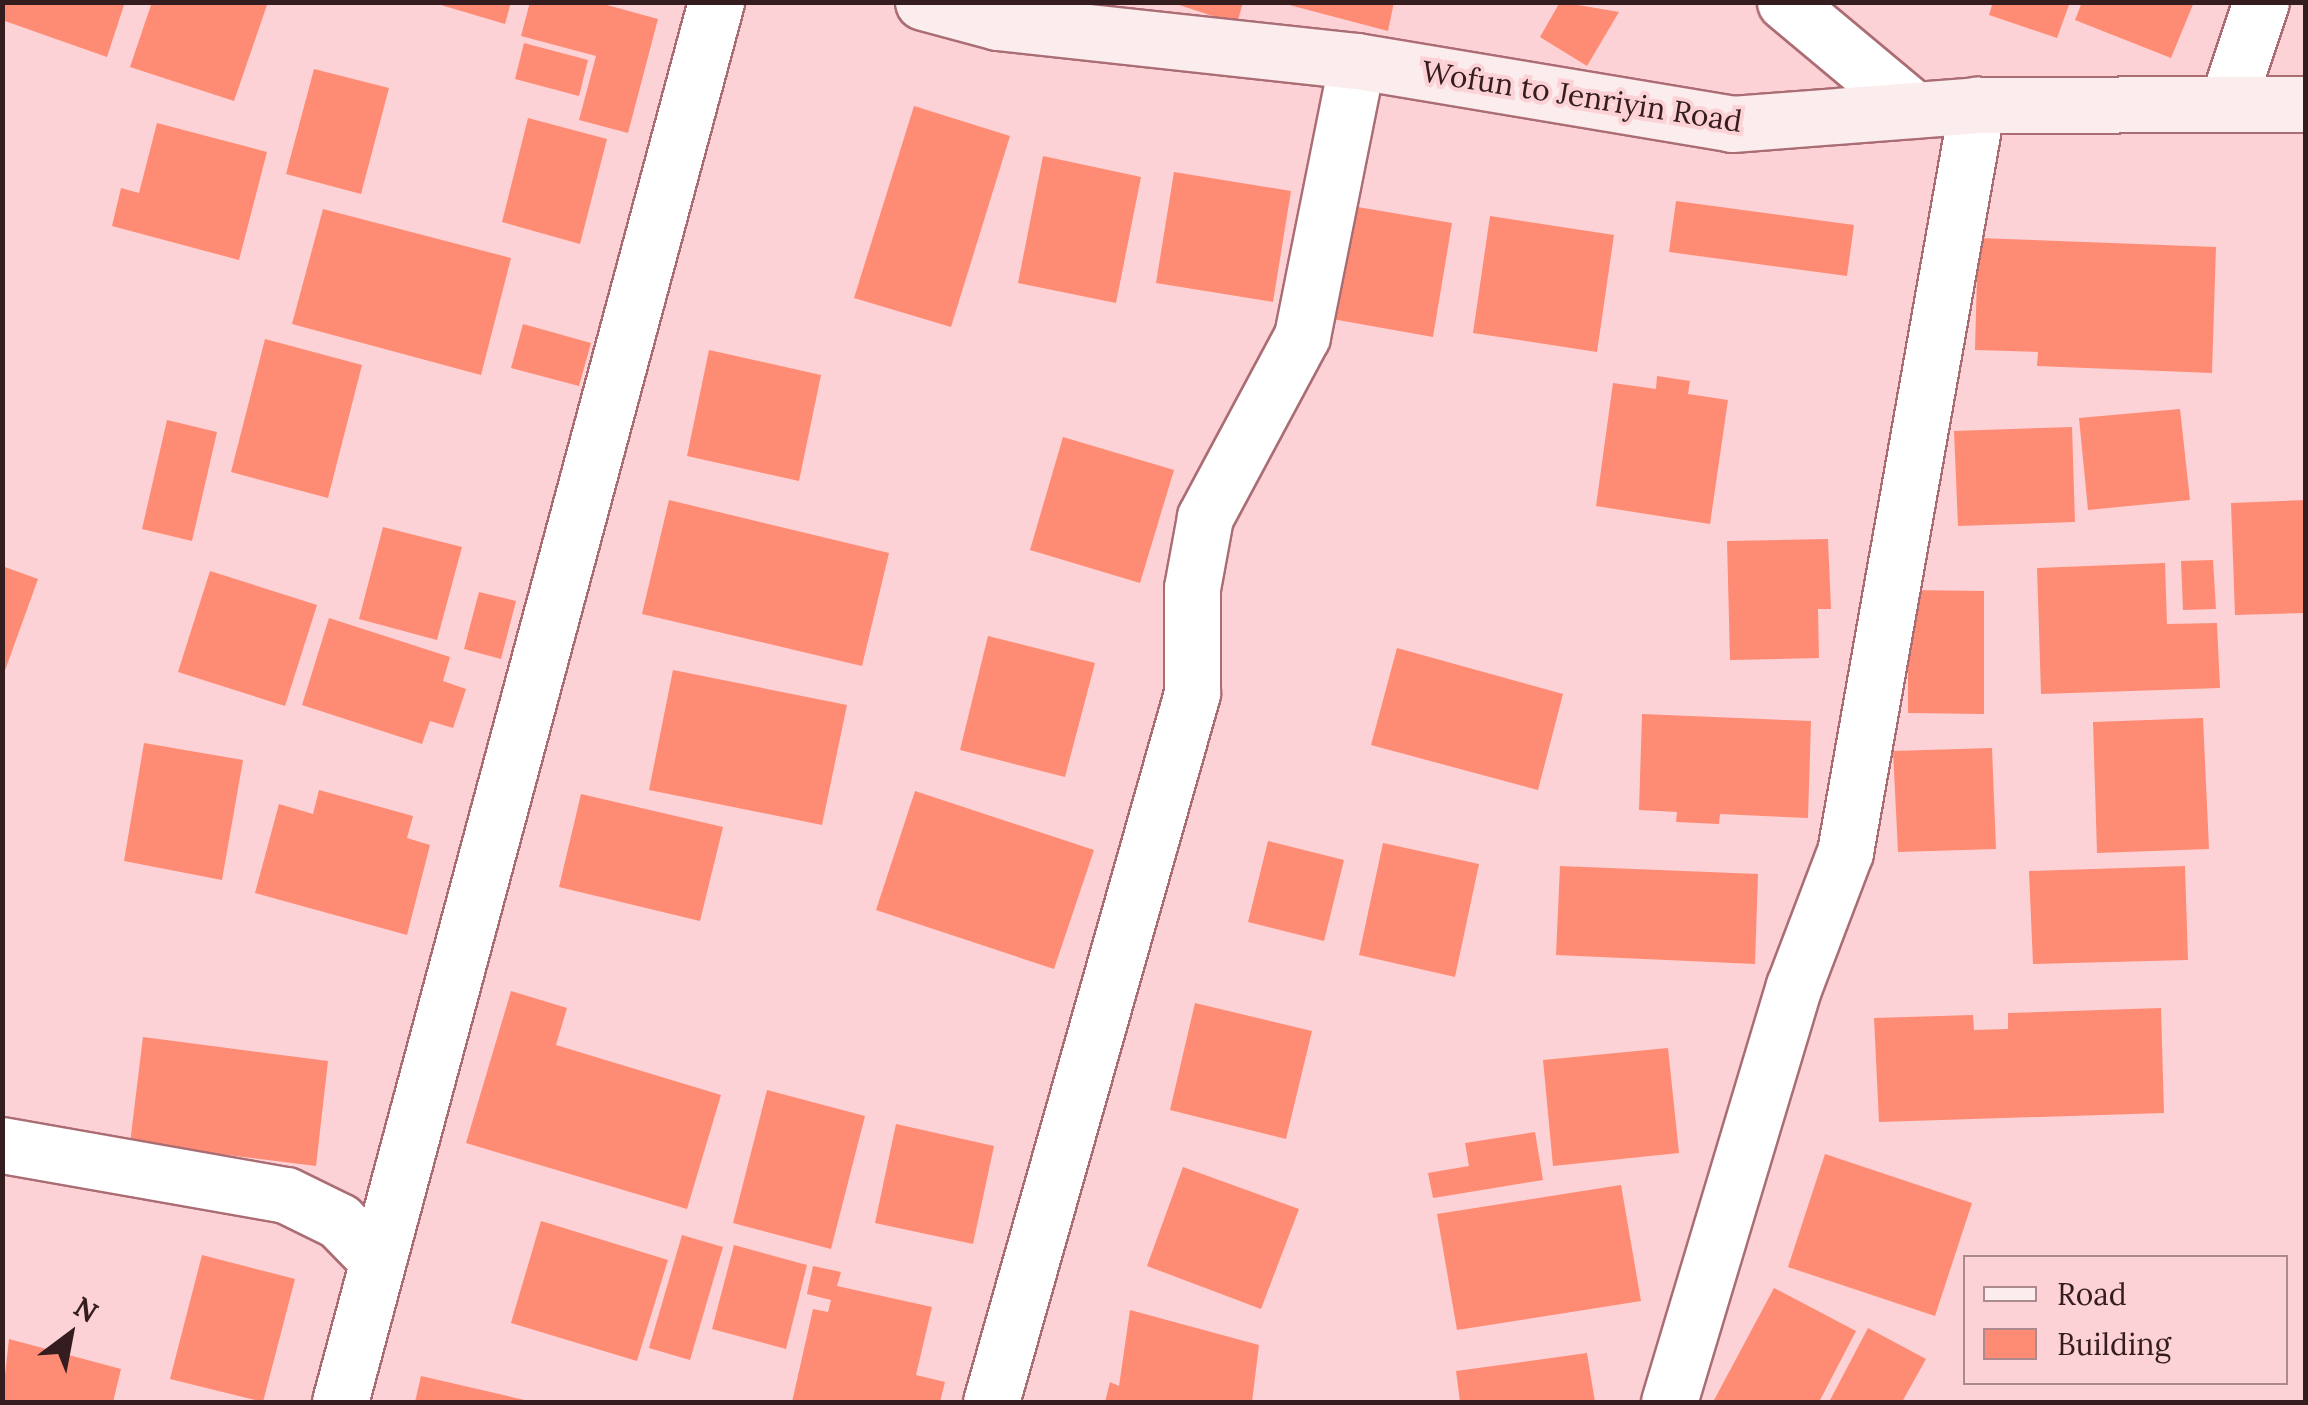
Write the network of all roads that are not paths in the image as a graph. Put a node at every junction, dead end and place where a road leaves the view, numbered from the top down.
1 (716, 2) edge
2 (923, 2) edge
3 (1785, 2) edge
4 (2261, 2) edge
5 (1357, 60) junction
6 (2228, 101) junction
7 (2306, 104) edge
8 (1978, 106) junction
9 (1914, 110) junction
10 (2, 1145) edge
11 (374, 1256) junction
12 (340, 1402) edge
13 (991, 1402) edge
14 (1669, 1402) edge

1 - 11 street
2 - 5 street, Wofun to Jenriyin Road
3 - 9 street
4 - 6 street
5 - 9 street, Wofun to Jenriyin Road
5 - 13 street
6 - 7 street, Wofun to Jenriyin Road
6 - 8 street, Wofun to Jenriyin Road
8 - 9 street, Wofun to Jenriyin Road
8 - 14 street
10 - 11 street
11 - 12 street

